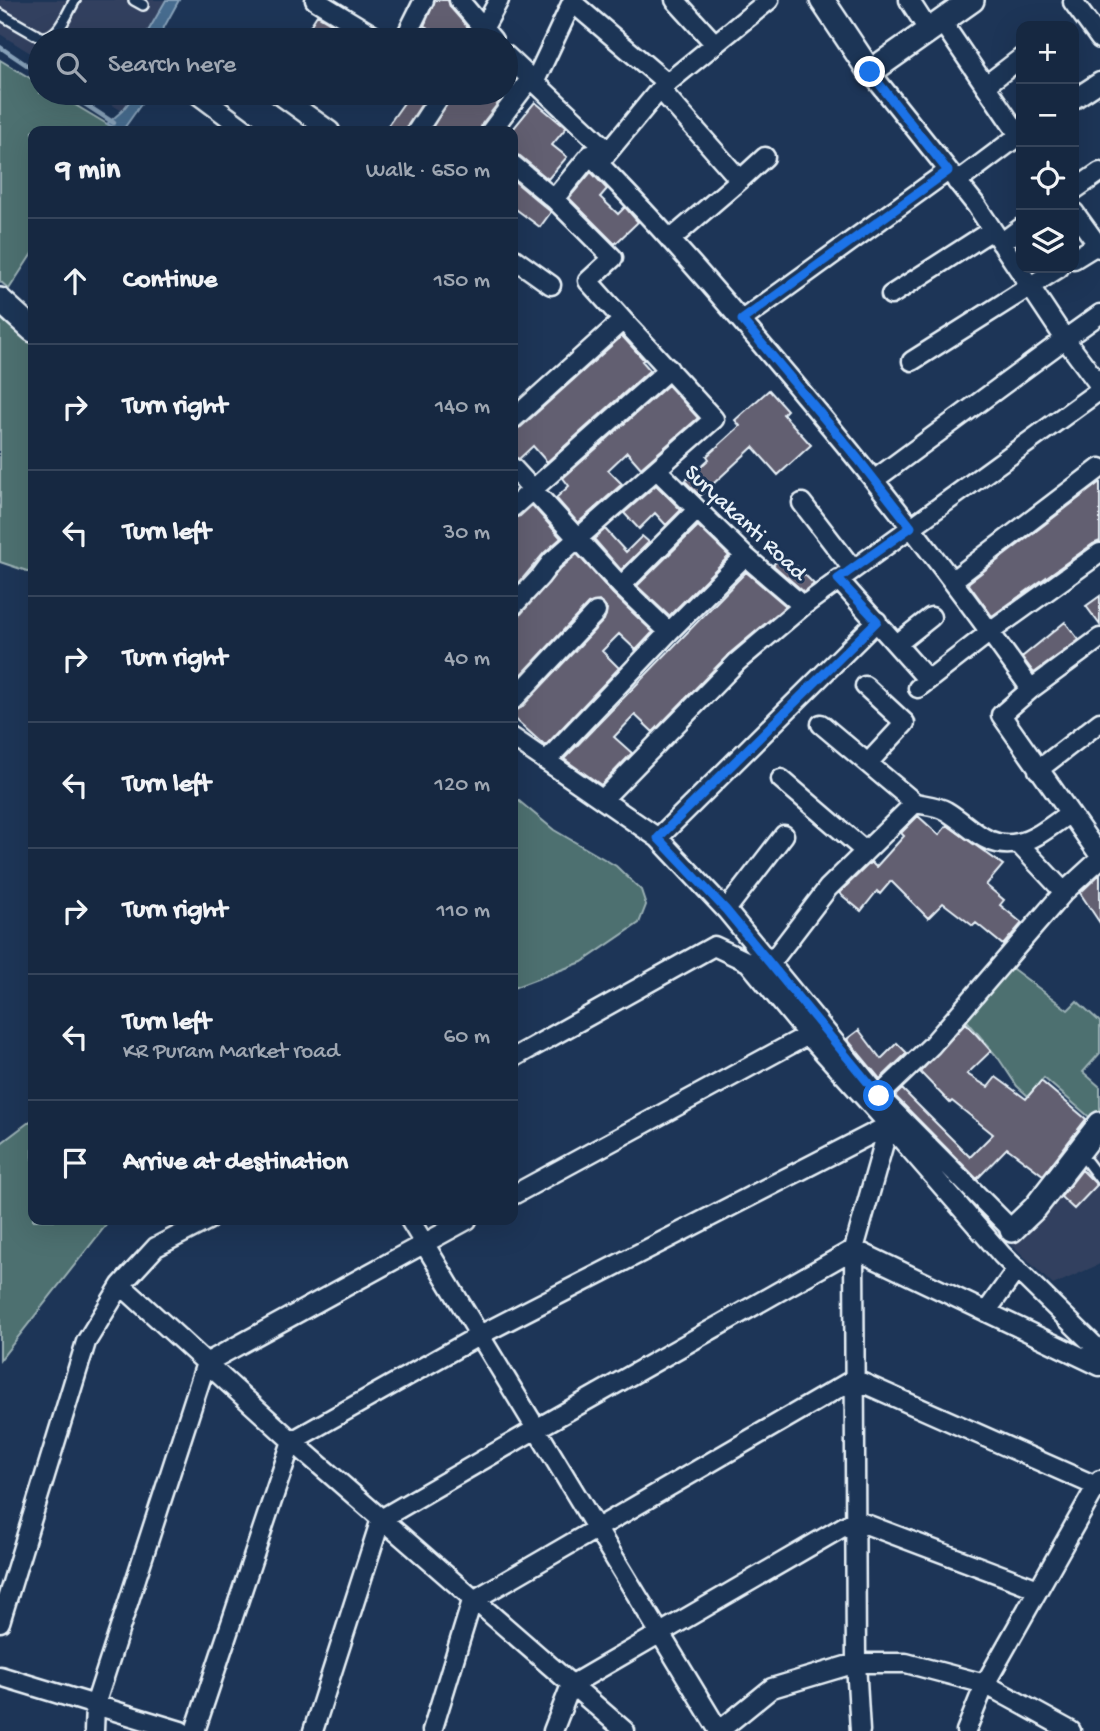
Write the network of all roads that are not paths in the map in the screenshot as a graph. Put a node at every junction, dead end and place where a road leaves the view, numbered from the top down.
1 (75, 0) edge
2 (316, 0) edge
3 (424, 0) edge
4 (459, 0) edge
5 (499, 0) edge
6 (676, 0) edge
7 (822, 0) edge
8 (909, 0) edge
9 (972, 0) edge
10 (572, 1) edge
11 (766, 1) edge
12 (1073, 2) dead end
13 (0, 13) edge
14 (935, 26) junction
15 (59, 28) edge
16 (362, 28) edge
17 (410, 28) edge
18 (479, 28) edge
19 (488, 28) edge
20 (28, 30) edge
21 (1100, 39) edge
22 (715, 44) junction
23 (1016, 62) edge
24 (518, 66) edge
25 (870, 72) junction
26 (533, 79) junction
27 (1100, 82) edge
28 (986, 85) junction
29 (664, 86) junction
30 (1079, 96) edge
31 (518, 98) edge
32 (212, 105) edge
33 (294, 105) edge
34 (434, 105) edge
35 (512, 105) edge
36 (240, 126) edge
37 (323, 126) edge
38 (419, 126) edge
39 (495, 126) edge
40 (1016, 129) edge
41 (1016, 139) edge
42 (603, 157) junction
43 (765, 157) dead end
44 (518, 169) edge
45 (1100, 172) edge
46 (953, 176) junction
47 (740, 180) junction
48 (1079, 187) edge
49 (554, 199) junction
50 (1079, 219) edge
51 (1016, 230) edge
52 (997, 236) junction
53 (670, 240) junction
54 (1099, 245) edge
55 (1079, 256) edge
56 (518, 262) edge
57 (1050, 273) edge
58 (551, 285) dead end
59 (1029, 285) junction
60 (891, 295) dead end
61 (0, 300) edge
62 (1100, 314) edge
63 (623, 320) junction
64 (742, 320) junction
65 (28, 325) edge
66 (1065, 339) junction
67 (912, 361) dead end
68 (669, 369) junction
69 (1100, 388) edge
70 (518, 414) edge
71 (1100, 468) edge
72 (658, 471) junction
73 (518, 473) edge
74 (874, 480) junction
75 (533, 489) junction
76 (518, 502) edge
77 (802, 503) dead end
78 (697, 510) junction
79 (911, 527) junction
80 (580, 539) junction
81 (1100, 553) edge
82 (745, 556) junction
83 (845, 573) junction
84 (953, 580) junction
85 (621, 586) junction
86 (518, 601) edge
87 (803, 606) junction
88 (596, 612) dead end
89 (931, 617) dead end
90 (877, 621) junction
91 (669, 632) junction
92 (990, 632) junction
93 (1100, 638) edge
94 (897, 645) junction
95 (865, 686) dead end
96 (1031, 689) junction
97 (518, 694) edge
98 (1100, 722) edge
99 (821, 724) dead end
100 (518, 741) edge
101 (546, 761) junction
102 (868, 763) junction
103 (1038, 770) junction
104 (781, 779) dead end
105 (603, 799) junction
106 (915, 803) junction
107 (1069, 814) junction
108 (1094, 834) edge
109 (784, 835) dead end
110 (658, 838) junction
111 (1018, 843) junction
112 (865, 851) junction
113 (1100, 858) edge
114 (1064, 892) junction
115 (726, 910) junction
116 (770, 964) junction
117 (808, 1035) junction
118 (518, 1055) edge
119 (879, 1096) junction
120 (1100, 1124) edge
121 (889, 1125) junction
122 (1087, 1162) dead end
123 (1100, 1179) edge
124 (518, 1192) edge
125 (198, 1225) edge
126 (413, 1225) edge
127 (458, 1225) edge
128 (1012, 1230) joint
129 (424, 1243) junction
130 (854, 1249) junction
131 (1017, 1269) junction
132 (121, 1285) junction
133 (986, 1312) junction
134 (480, 1335) junction
135 (1100, 1352) edge
136 (206, 1363) junction
137 (1100, 1366) edge
138 (853, 1379) junction
139 (536, 1429) junction
140 (292, 1441) junction
141 (1098, 1483) edge
142 (381, 1519) junction
143 (855, 1520) junction
144 (596, 1527) junction
145 (1038, 1589) junction
146 (472, 1601) junction
147 (0, 1622) edge
148 (660, 1633) junction
149 (856, 1663) junction
150 (0, 1676) edge
151 (985, 1684) junction
152 (571, 1685) junction
153 (95, 1705) junction
154 (94, 1731) edge
155 (181, 1731) edge
156 (195, 1731) edge
157 (313, 1731) edge
158 (432, 1731) edge
159 (553, 1731) edge
160 (625, 1731) edge
161 (860, 1731) edge
162 (966, 1731) edge
163 (1070, 1731) edge

1 - 15 lane
2 - 16 street
3 - 17 street
4 - 18 street
5 - 19 street
6 - 22 street
7 - 25 street
8 - 14 street
9 - 14 street
10 - 26 street
10 - 29 street
11 - 22 street
12 - 21 street
13 - 20 lane
14 - 25 street
14 - 28 street
22 - 29 street
23 - 28 street
24 - 26 street
25 - 46 street
26 - 31 street
26 - 42 street
27 - 30 street
28 - 40 street
29 - 42 street
29 - 47 street
32 - 36 street
33 - 37 street
34 - 38 street
35 - 39 street
41 - 46 street
42 - 49 street
42 - 53 street
43 - 47 street
44 - 49 street
45 - 48 street
46 - 52 street
46 - 64 street
47 - 53 street
49 - 63 street
50 - 54 street
51 - 52 street
52 - 59 street
52 - 60 street
53 - 64 street
54 - 55 street
56 - 58 street
57 - 59 street
59 - 66 street
59 - 67 street
61 - 65 street
62 - 66 street
63 - 68 street
63 - 70 street
64 - 74 street
66 - 69 street
66 - 74 street
68 - 72 street
68 - 75 street
69 - 79 street
71 - 84 street
72 - 78 street, Suryakanti Road
72 - 80 street
73 - 75 street
74 - 79 street
75 - 76 street
75 - 80 street
77 - 83 street
78 - 82 street, Suryakanti Road
78 - 85 street
79 - 83 street
79 - 84 street
80 - 85 street
80 - 86 street
81 - 92 street
82 - 87 street, Suryakanti Road
82 - 91 street
83 - 87 street
83 - 90 street
84 - 92 street
85 - 91 street
87 - 105 street
88 - 97 street
89 - 94 street
90 - 94 street
90 - 110 street
91 - 101 street
92 - 94 street
92 - 96 street
93 - 96 street
95 - 102 street
96 - 103 street
98 - 103 street
99 - 102 street
100 - 101 street
101 - 105 street
102 - 106 street
103 - 107 street
104 - 112 street
105 - 110 street
106 - 111 street
106 - 112 street
107 - 108 street
107 - 111 street
108 - 113 street
109 - 115 street
110 - 115 street
111 - 114 street
112 - 116 street
113 - 114 street
114 - 119 street
115 - 116 street
116 - 119 street
117 - 118 street
117 - 121 street
117 - 124 street
119 - 128 street
120 - 128 street
121 - 130 street
121 - 131 street
121 - 134 street
122 - 123 lane
125 - 132 street
126 - 129 street
127 - 129 street
129 - 134 street
129 - 136 street
130 - 133 street
130 - 138 street
130 - 139 street
131 - 133 street
131 - 135 street
132 - 136 street
132 - 147 street
133 - 137 street
134 - 139 street
134 - 140 street
136 - 140 street
136 - 153 street
138 - 141 street
138 - 143 street
138 - 144 street
139 - 142 street
139 - 144 street
140 - 142 street
140 - 156 street
141 - 145 street
142 - 146 street
142 - 157 street
143 - 145 street
143 - 148 street
143 - 149 street
144 - 146 street
144 - 148 street
145 - 151 street
146 - 152 street
146 - 158 street
148 - 149 street
148 - 152 street
149 - 151 street
149 - 161 street
150 - 153 street
151 - 162 street
151 - 163 street
152 - 159 street
152 - 160 street
153 - 154 street
153 - 155 street

